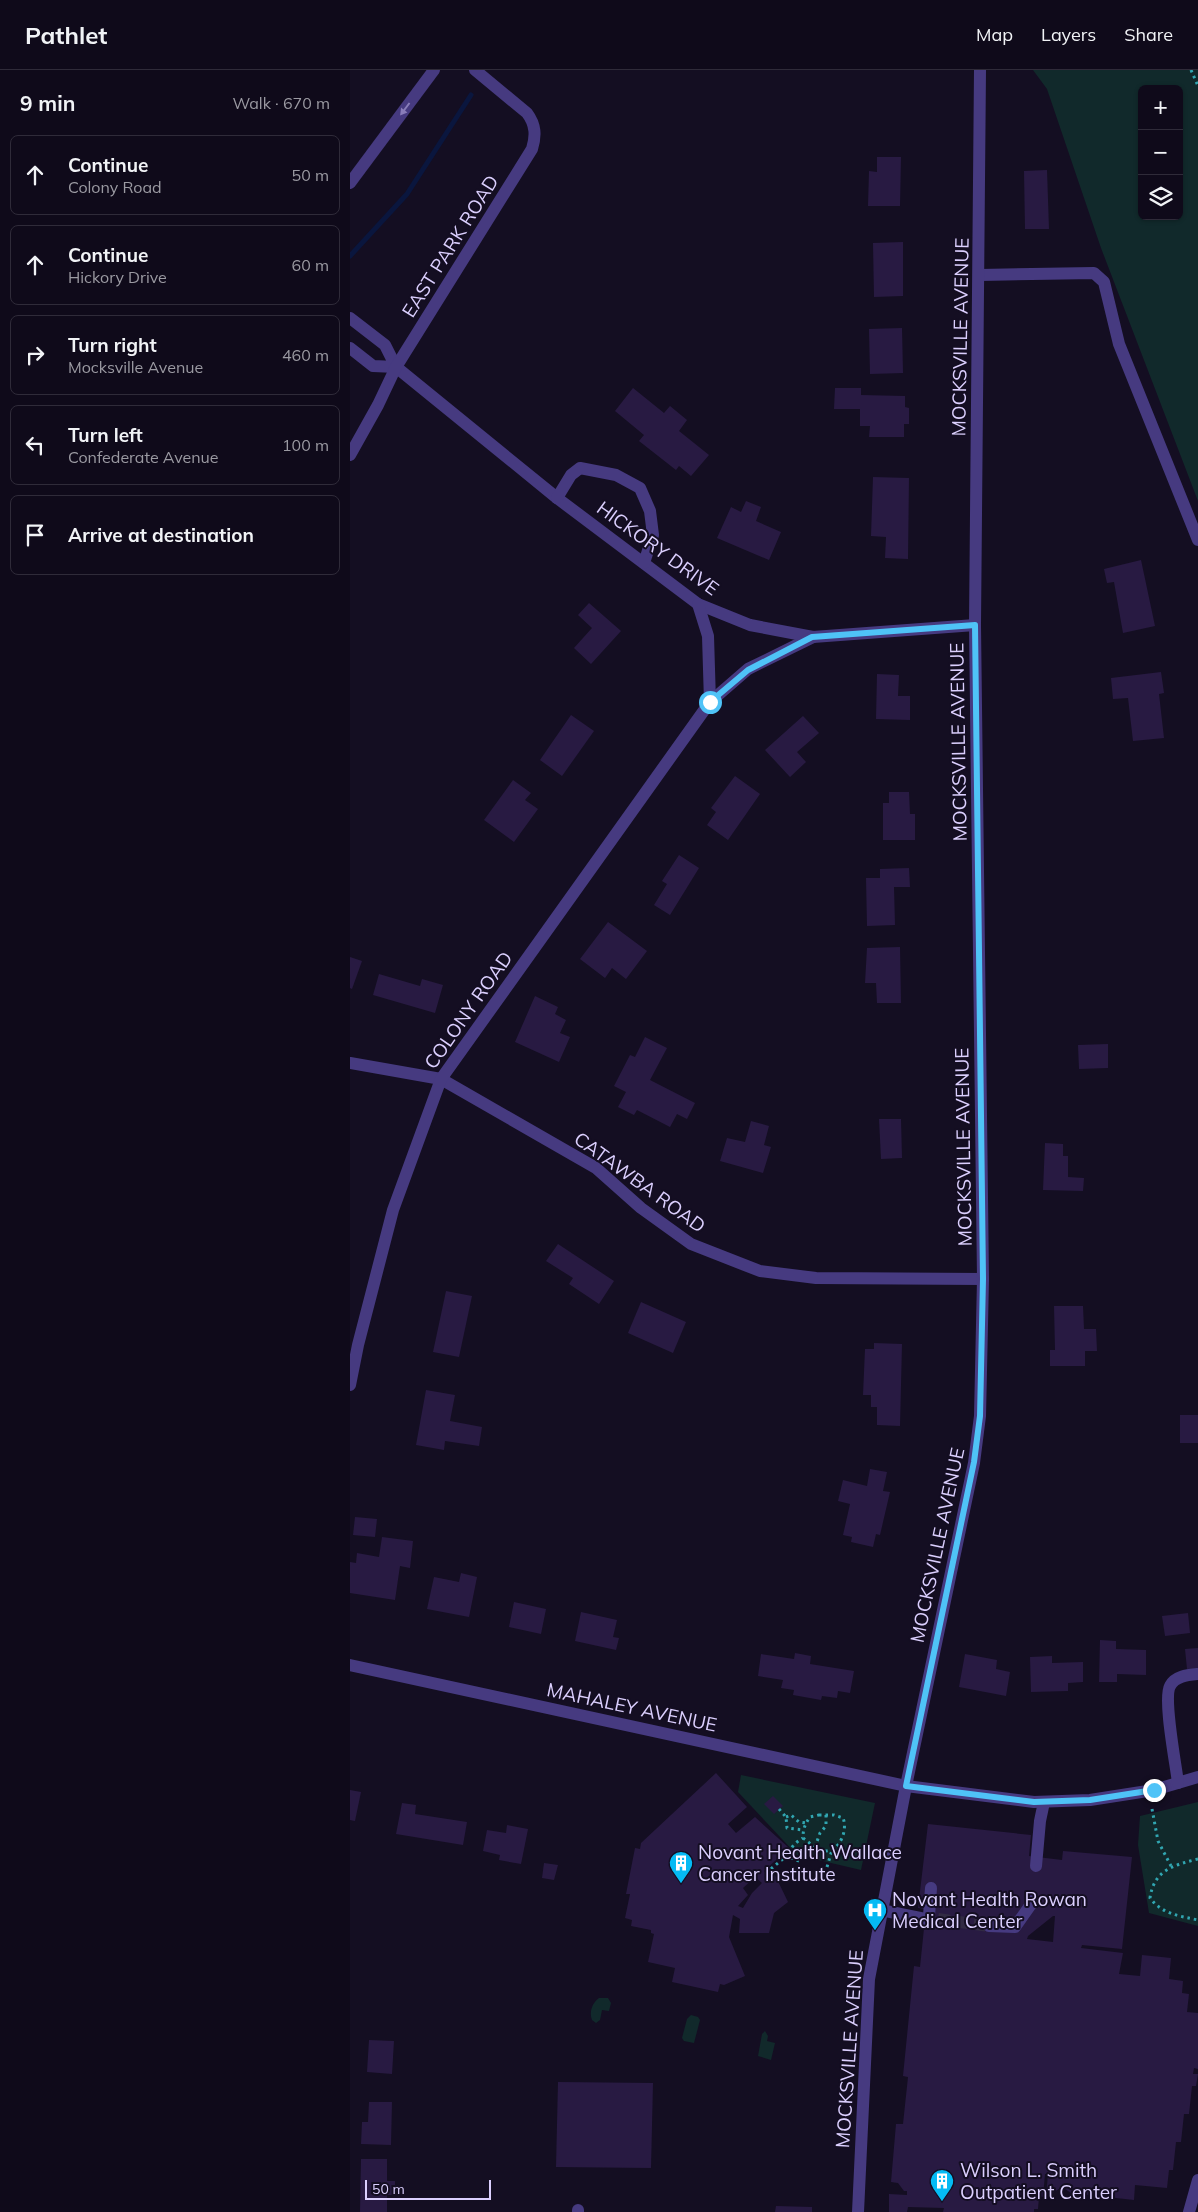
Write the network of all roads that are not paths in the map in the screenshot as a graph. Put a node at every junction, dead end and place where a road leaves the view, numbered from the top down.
1 (434, 70) edge
2 (475, 70) edge
3 (980, 70) edge
4 (350, 183) edge
5 (980, 275) junction
6 (350, 318) edge
7 (350, 348) edge
8 (396, 367) junction
9 (350, 456) edge
10 (557, 498) junction
11 (1198, 540) edge
12 (644, 563) junction
13 (698, 604) junction
14 (975, 625) junction
15 (812, 637) junction
16 (710, 702) junction
17 (350, 1063) edge
18 (441, 1079) junction
19 (983, 1279) junction
20 (350, 1385) edge
21 (350, 1665) edge
22 (1198, 1674) edge
23 (1198, 1777) edge
24 (1178, 1783) junction
25 (906, 1786) junction
26 (1044, 1802) junction
27 (1036, 1866) dead end
28 (931, 1888) dead end
29 (1034, 1900) dead end
30 (881, 1910) junction
31 (989, 1926) tunnel mouth
32 (1198, 2180) edge
33 (858, 2212) edge
34 (1189, 2212) edge

1 -> 4 street
2 - 8 street, EAST PARK ROAD
3 - 5 street, MOCKSVILLE AVENUE
5 - 11 street
5 - 14 street, MOCKSVILLE AVENUE
6 - 8 street, HICKORY DRIVE
7 - 8 street
8 - 9 street, EAST PARK ROAD
8 - 10 street, HICKORY DRIVE
10 - 12 street, HICKORY DRIVE
10 - 12 street
12 - 13 street, HICKORY DRIVE
13 - 15 street, HICKORY DRIVE
13 - 16 street
14 - 15 street, HICKORY DRIVE
14 - 19 street, MOCKSVILLE AVENUE
15 - 16 street, COLONY ROAD
16 - 18 street, COLONY ROAD
17 - 18 street, CATAWBA ROAD
18 - 19 street, CATAWBA ROAD
18 - 20 street, COLONY ROAD
19 - 25 street, MOCKSVILLE AVENUE
21 - 25 street, MAHALEY AVENUE
22 - 24 street
23 - 24 street, MAHALEY AVENUE
24 - 26 street, MAHALEY AVENUE
25 - 26 street, MAHALEY AVENUE
25 - 30 street, MOCKSVILLE AVENUE
26 - 27 street
28 - 30 street
29 - 31 street
30 - 33 street, MOCKSVILLE AVENUE
32 - 34 street

